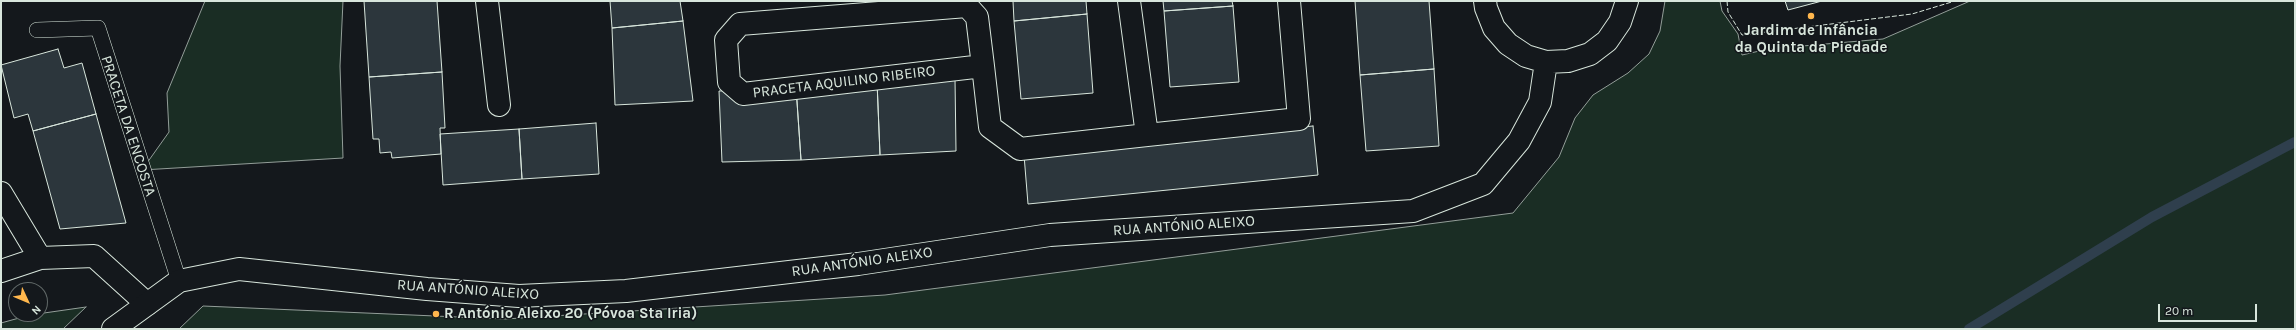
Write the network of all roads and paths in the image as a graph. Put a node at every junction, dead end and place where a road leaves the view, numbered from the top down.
1 (487, 1) edge
2 (1129, 1) edge
3 (1289, 1) edge
4 (1485, 1) edge
5 (1627, 1) edge
6 (36, 30) dead end
7 (1546, 62) junction
8 (983, 66) junction
9 (499, 105) dead end
10 (1147, 135) junction
11 (1, 194) edge
12 (40, 258) junction
13 (1, 271) edge
14 (179, 281) junction
15 (147, 304) junction
16 (113, 329) edge

1 - 9 street
2 - 10 street
3 - 10 street
4 - 7 street
5 - 7 street
6 - 14 lane, PRACETA DA ENCOSTA
7 - 14 street, RUA ANTÓNIO ALEIXO
8 - 8 street, PRACETA AQUILINO RIBEIRO
8 - 10 street
11 - 12 street
12 - 13 street
12 - 15 street
14 - 15 street, RUA ANTÓNIO ALEIXO
15 - 16 street, RUA ANTÓNIO ALEIXO

